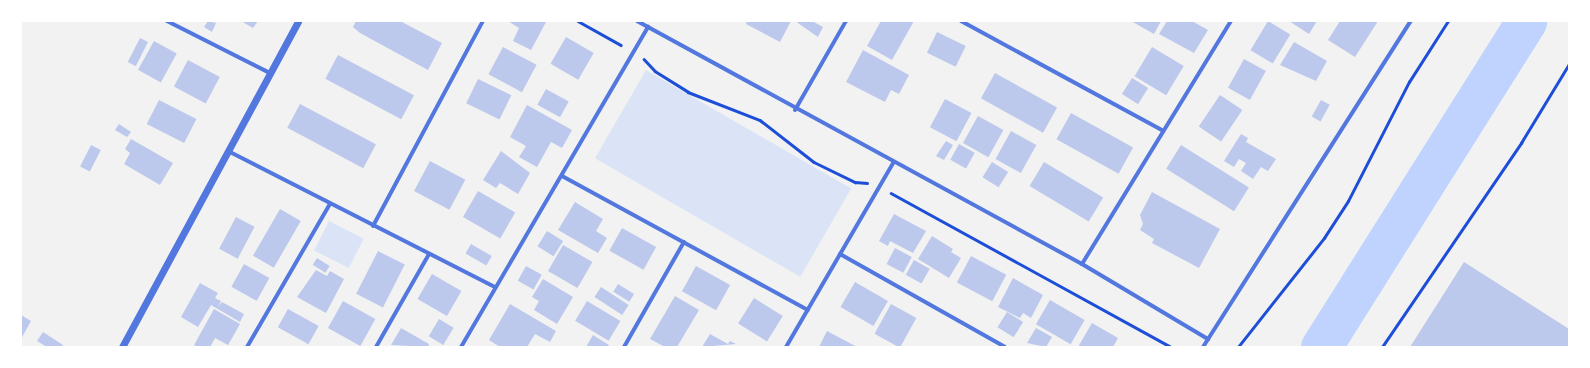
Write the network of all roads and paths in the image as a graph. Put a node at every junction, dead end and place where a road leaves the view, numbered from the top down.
1 (167, 21) edge
2 (298, 21) edge
3 (483, 21) edge
4 (578, 21) edge
5 (637, 21) edge
6 (846, 21) edge
7 (961, 21) edge
8 (1231, 21) edge
9 (1412, 21) edge
10 (1448, 21) edge
11 (648, 27) junction
12 (626, 47) dead end
13 (642, 56) dead end
14 (1569, 64) edge
15 (270, 73) junction
16 (795, 110) junction
17 (1162, 130) junction
18 (228, 151) junction
19 (892, 163) junction
20 (562, 176) junction
21 (874, 183) dead end
22 (890, 192) dead end
23 (330, 204) junction
24 (373, 226) junction
25 (684, 242) junction
26 (429, 254) junction
27 (840, 254) junction
28 (1082, 264) junction
29 (495, 287) junction
30 (808, 310) junction
31 (1208, 339) junction
32 (122, 347) edge
33 (247, 347) edge
34 (376, 347) edge
35 (461, 347) edge
36 (624, 347) edge
37 (786, 347) edge
38 (1005, 347) edge
39 (1170, 347) edge
40 (1203, 347) edge
41 (1238, 347) edge
42 (1382, 347) edge

1 - 15 street
2 - 15 street
3 - 24 street
4 - 12 path
5 - 11 street
6 - 16 street
7 - 17 street
8 - 17 street
9 - 31 street
10 - 41 path
11 - 16 street
11 - 20 street
13 - 21 path
14 - 42 path
15 - 18 street
16 - 19 street
17 - 28 street
18 - 23 street
18 - 32 street
19 - 27 street
19 - 28 street
20 - 25 street
20 - 29 street
22 - 39 path
23 - 24 street
23 - 33 street
24 - 26 street
25 - 30 street
25 - 36 street
26 - 29 street
26 - 34 street
27 - 30 street
27 - 38 street
28 - 31 street
29 - 35 street
30 - 37 street
31 - 40 street

